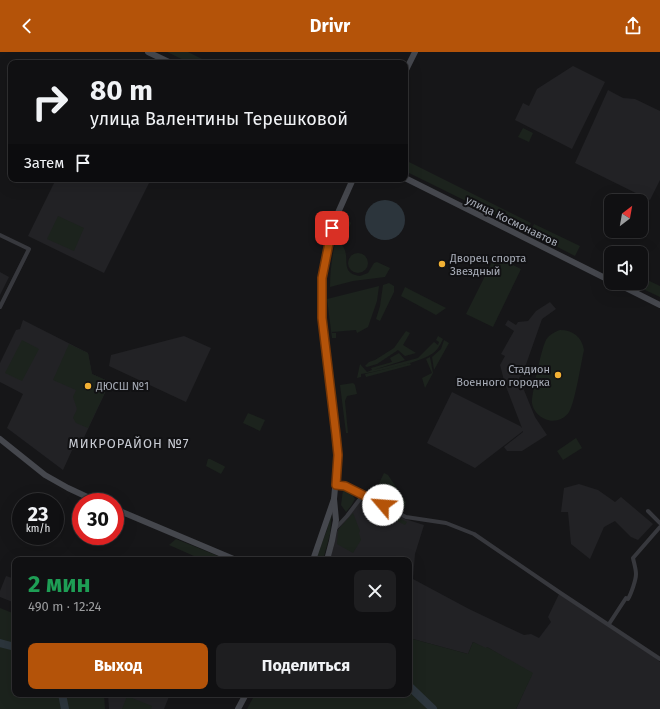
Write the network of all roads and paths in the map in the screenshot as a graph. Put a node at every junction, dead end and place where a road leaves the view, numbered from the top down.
1 (148, 52) edge
2 (415, 52) edge
3 (165, 60) edge
4 (408, 66) edge
5 (408, 180) edge
6 (352, 182) edge
7 (0, 235) edge
8 (604, 278) edge
9 (630, 290) edge
10 (660, 305) edge
11 (0, 307) edge
12 (0, 439) edge
13 (3, 445) edge
14 (336, 485) junction
15 (354, 491) junction
16 (79, 493) edge
17 (363, 495) junction
18 (334, 499) junction
19 (358, 502) junction
20 (648, 511) dead end
21 (124, 513) edge
22 (660, 524) edge
23 (660, 527) edge
24 (334, 530) junction
25 (229, 557) edge
26 (314, 557) edge
27 (327, 557) edge
28 (609, 624) junction
29 (660, 659) edge

1 - 3 main road
2 - 4 main road
5 - 8 main road, улица Космонавтов
6 - 14 main road
7 - 11 street
9 - 10 main road
12 - 13 main road
13 - 16 main road
14 - 15 street
14 - 18 main road
15 - 17 street
15 - 19 street
17 - 19 street
17 - 28 street
18 - 24 main road
18 - 26 main road
19 - 24 street
20 - 22 street
21 - 25 main road
23 - 28 street
24 - 27 main road
28 - 29 street

